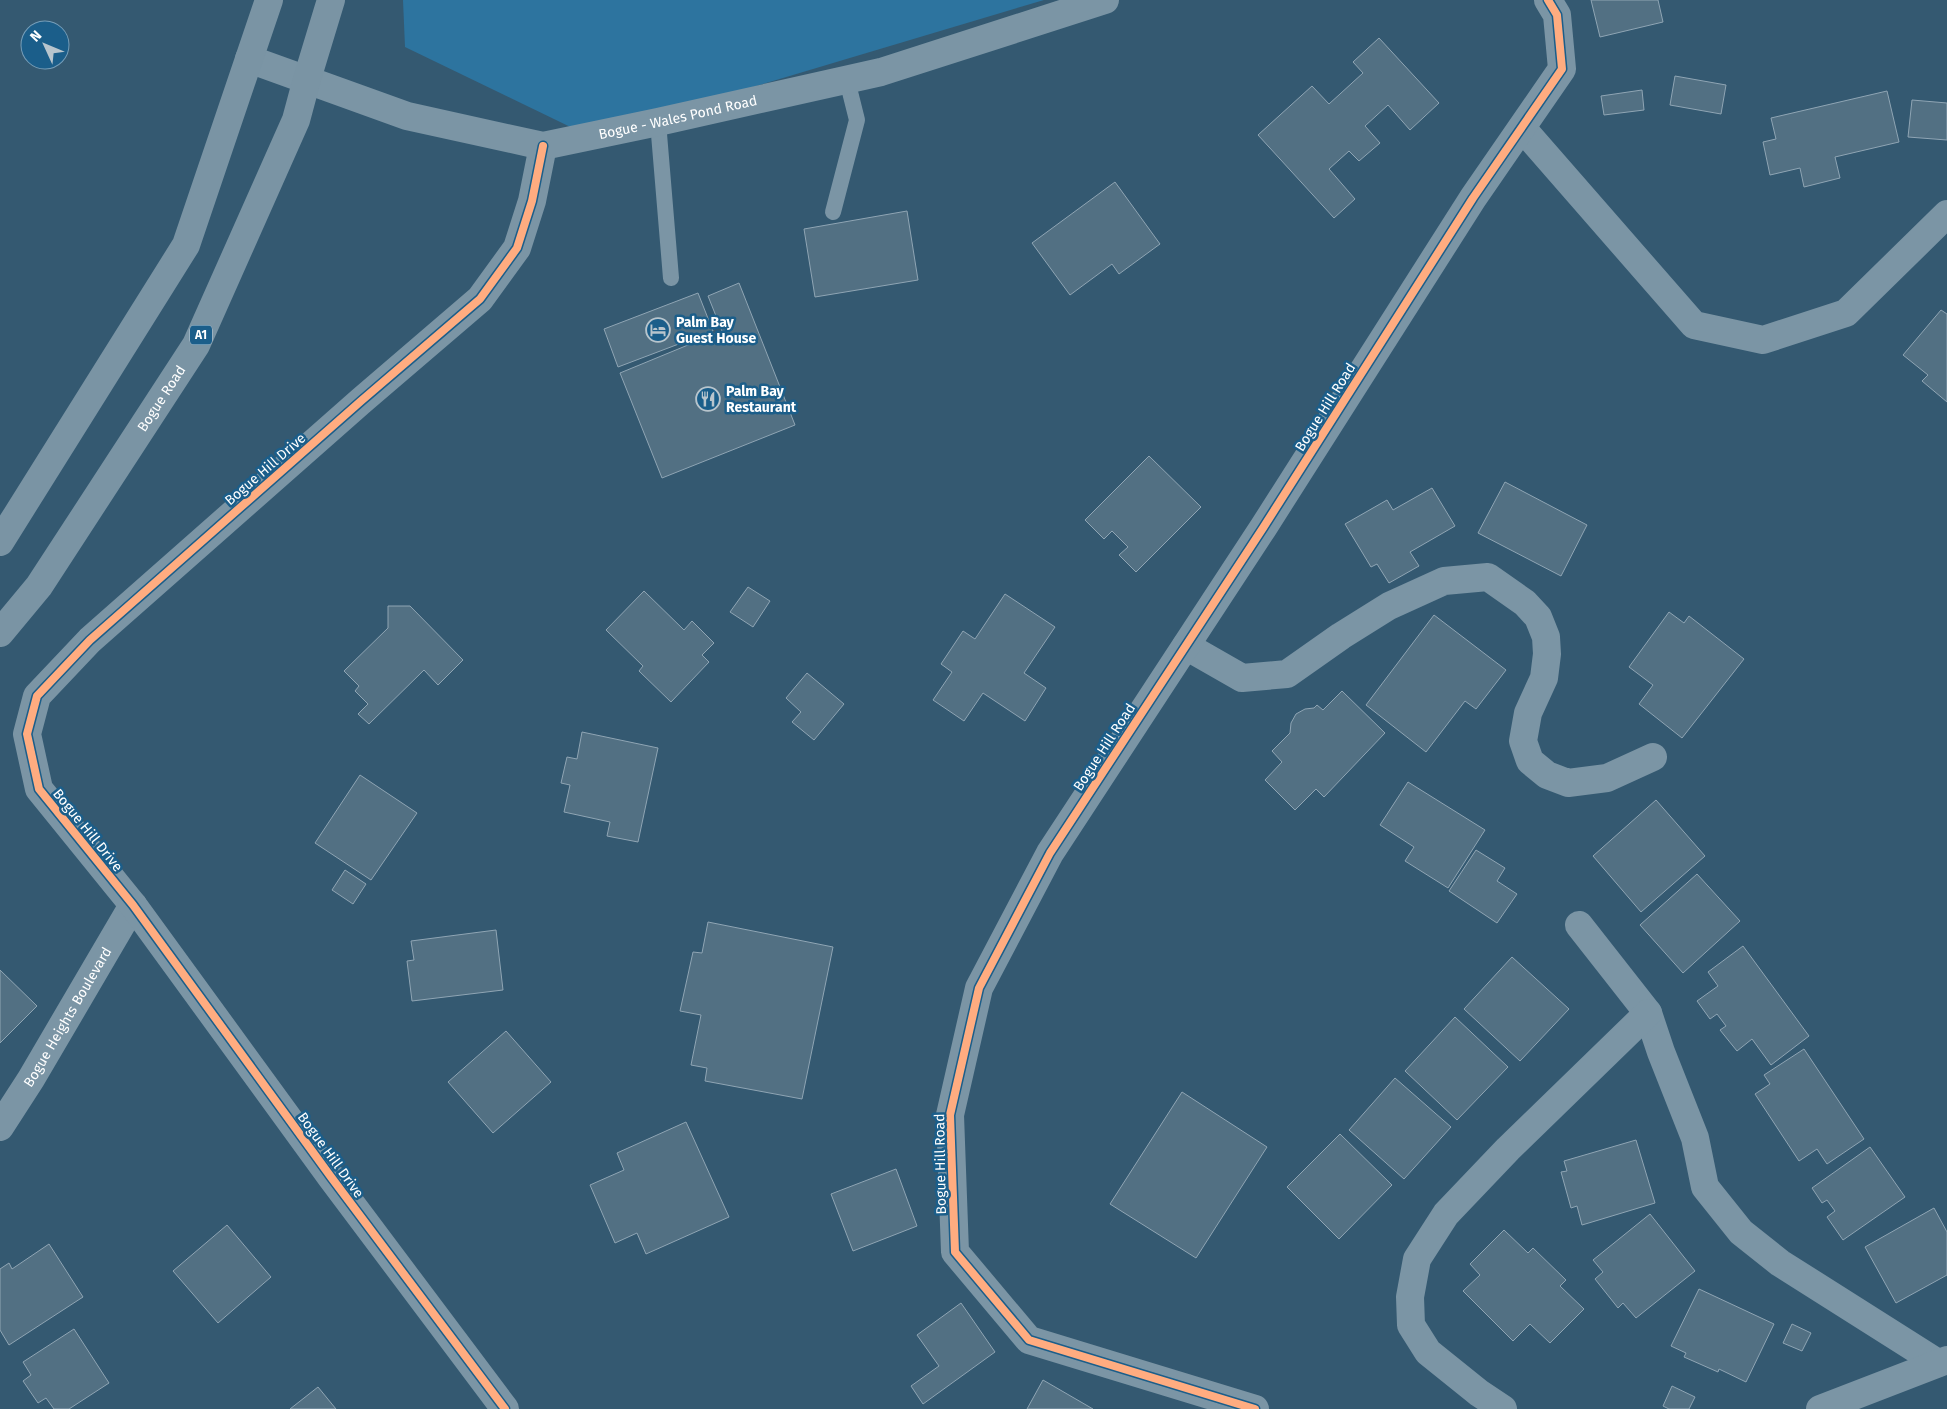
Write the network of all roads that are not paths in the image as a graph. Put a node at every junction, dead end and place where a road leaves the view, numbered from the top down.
1 (269, 0) edge
2 (331, 0) edge
3 (1105, 0) edge
4 (1548, 0) edge
5 (249, 59) junction
6 (307, 79) junction
7 (847, 80) junction
8 (658, 122) junction
9 (1522, 128) junction
10 (543, 146) junction
11 (833, 212) dead end
12 (1947, 214) edge
13 (671, 278) dead end
14 (0, 542) edge
15 (0, 633) edge
16 (1186, 646) junction
17 (1653, 757) dead end
18 (133, 905) junction
19 (1579, 926) dead end
20 (1648, 1013) junction
21 (0, 1127) edge
22 (1943, 1362) edge
23 (505, 1409) edge
24 (1255, 1409) edge
25 (1503, 1409) edge
26 (1820, 1409) edge

1 - 5 main road
2 - 6 main road, Bogue Road / A1
3 - 7 street, Bogue - Wales Pond Road
4 - 9 street, Bogue Hill Road
5 - 6 street, Bogue - Wales Pond Road
5 - 14 main road
6 - 10 street, Bogue - Wales Pond Road
6 - 15 main road, Bogue Road / A1
7 - 8 street, Bogue - Wales Pond Road
7 - 11 lane
8 - 10 street, Bogue - Wales Pond Road
8 - 13 lane
9 - 12 street
9 - 16 street, Bogue Hill Road
10 - 18 street, Bogue Hill Drive
16 - 17 street
16 - 24 street, Bogue Hill Road
18 - 21 street, Bogue Heights Boulevard
18 - 23 street, Bogue Hill Drive
19 - 20 street
20 - 22 street
20 - 25 street
22 - 26 street

